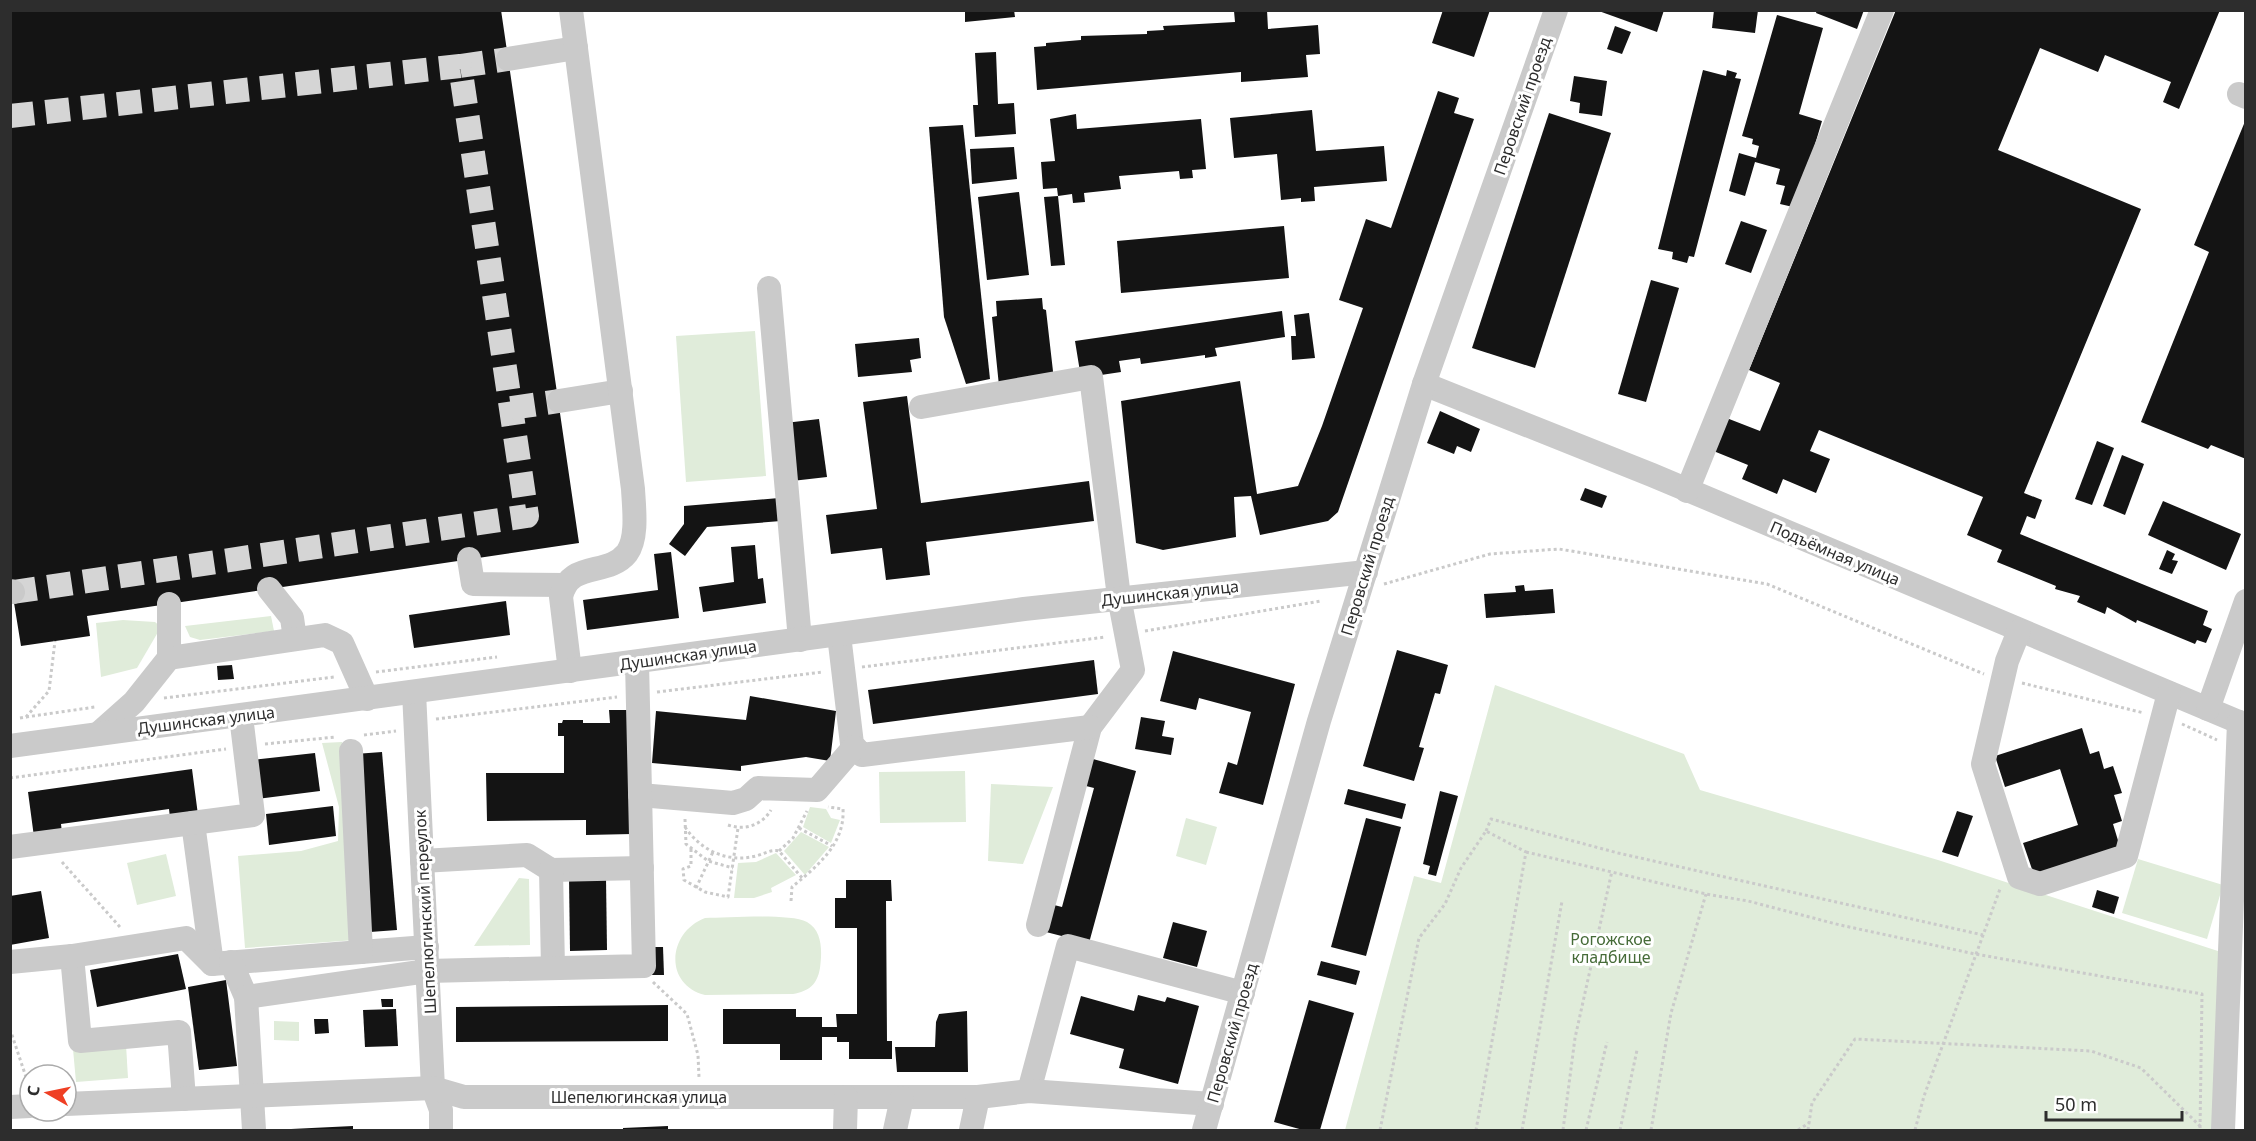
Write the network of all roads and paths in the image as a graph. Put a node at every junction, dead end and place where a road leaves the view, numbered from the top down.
1 (571, 10) edge
2 (1556, 10) edge
3 (1882, 10) edge
4 (576, 48) junction
5 (508, 59) tunnel mouth
6 (769, 288) dead end
7 (1424, 384) junction
8 (621, 391) junction
9 (559, 401) tunnel mouth
10 (921, 407) dead end
11 (1687, 490) junction
12 (469, 559) dead end
13 (1375, 578) junction
14 (1767, 584) dead end
15 (564, 585) junction
16 (269, 589) dead end
17 (1119, 597) junction
18 (2246, 601) edge
19 (1321, 602) dead end
20 (169, 604) dead end
21 (2019, 631) junction
22 (839, 635) junction
23 (1126, 635) junction
24 (295, 639) junction
25 (800, 640) junction
26 (55, 641) dead end
27 (169, 658) junction
28 (637, 663) junction
29 (842, 669) junction
30 (570, 671) junction
31 (414, 692) junction
32 (2169, 693) junction
33 (638, 694) junction
34 (367, 699) junction
35 (2208, 709) junction
36 (241, 716) junction
37 (1090, 727) junction
38 (416, 729) junction
39 (2242, 732) edge
40 (98, 734) junction
41 (13, 736) edge
42 (352, 741) junction
43 (244, 747) junction
44 (854, 747) junction
45 (10, 778) edge
46 (640, 795) junction
47 (809, 798) junction
48 (686, 799) junction
49 (193, 823) junction
50 (685, 827) junction
51 (738, 828) dead end
52 (799, 828) junction
53 (1486, 831) junction
54 (45, 842) junction
55 (832, 846) junction
56 (10, 847) edge
57 (692, 849) junction
58 (779, 851) junction
59 (713, 852) junction
60 (1526, 852) junction
61 (734, 858) junction
62 (422, 861) junction
63 (708, 861) junction
64 (642, 868) junction
65 (733, 868) junction
66 (550, 870) junction
67 (1612, 871) junction
68 (803, 879) junction
69 (696, 888) junction
70 (2000, 889) dead end
71 (1706, 894) junction
72 (790, 901) dead end
73 (1562, 901) dead end
74 (1038, 925) dead end
75 (1983, 935) junction
76 (2238, 937) edge
77 (137, 946) junction
78 (427, 947) junction
79 (361, 952) junction
80 (1975, 954) junction
81 (72, 956) junction
82 (10, 963) edge
83 (221, 963) junction
84 (644, 966) junction
85 (553, 968) junction
86 (427, 971) junction
87 (1243, 993) junction
88 (246, 997) junction
89 (10, 1029) edge
90 (1607, 1042) dead end
91 (1942, 1042) junction
92 (1637, 1050) dead end
93 (21, 1063) edge
94 (699, 1078) dead end
95 (434, 1088) junction
96 (1029, 1091) junction
97 (253, 1096) junction
98 (846, 1097) junction
99 (978, 1097) junction
100 (902, 1098) junction
101 (184, 1099) junction
102 (78, 1103) edge
103 (1212, 1104) junction
104 (1809, 1123) junction
105 (2200, 1128) edge
106 (254, 1131) edge
107 (441, 1131) edge
108 (845, 1131) edge
109 (895, 1131) edge
110 (971, 1131) edge
111 (1204, 1131) edge
112 (1380, 1131) edge
113 (1476, 1131) edge
114 (1522, 1131) edge
115 (1563, 1131) edge
116 (1586, 1131) edge
117 (1620, 1131) edge
118 (1651, 1131) edge
119 (1798, 1131) edge
120 (1808, 1131) edge
121 (1915, 1131) edge
122 (2223, 1131) edge

1 - 4 street
2 - 7 street, Перовский проезд
3 - 11 street
4 - 5 street
4 - 8 street
6 - 25 street
7 - 11 street, Подъёмная улица
7 - 13 street, Перовский проезд
8 - 9 street
8 - 15 street
10 - 17 street
11 - 21 street, Подъёмная улица
12 - 15 street
13 - 14 path
13 - 17 street, Душинская улица
13 - 87 street, Перовский проезд
15 - 30 street
16 - 24 street
17 - 22 street, Душинская улица
17 - 23 street
18 - 35 street
19 - 23 path
20 - 27 street
21 - 32 street, Подъёмная улица
21 - 32 street
22 - 25 street, Душинская улица
22 - 29 street
23 - 29 path
23 - 37 street
24 - 27 street
24 - 34 street
25 - 28 street, Душинская улица
26 - 41 path
27 - 40 street
28 - 30 street, Душинская улица
28 - 33 street
29 - 33 path
29 - 44 street
30 - 31 street, Душинская улица
31 - 34 street, Душинская улица
31 - 38 street, Шепелюгинский переулок
32 - 35 street, Подъёмная улица
33 - 38 path
33 - 46 street
34 - 36 street, Душинская улица
35 - 39 street, Подъёмная улица
36 - 40 street, Душинская улица
36 - 43 street
37 - 44 street
37 - 74 street
38 - 42 path
38 - 62 street, Шепелюгинский переулок
39 - 76 street
40 - 41 street, Душинская улица
42 - 43 path
42 - 79 street
43 - 45 path
43 - 49 street
44 - 47 street
46 - 48 street
46 - 64 street
47 - 48 street
47 - 52 path
47 - 55 path
48 - 50 path
49 - 54 street
49 - 83 street
50 - 57 path
50 - 59 path
51 - 61 path
52 - 55 path
52 - 58 path
53 - 60 path
53 - 75 path
53 - 112 path
54 - 56 street
54 - 77 path
55 - 68 path
57 - 63 path
57 - 69 path
58 - 61 path
58 - 68 path
59 - 61 path
59 - 63 path
60 - 67 path
60 - 113 path
61 - 65 path
62 - 66 street
62 - 78 street, Шепелюгинский переулок
63 - 65 path
63 - 69 path
64 - 66 street
64 - 84 street
65 - 69 path
66 - 85 street
67 - 71 path
67 - 115 path
68 - 72 path
70 - 75 path
71 - 80 path
71 - 118 path
73 - 114 path
75 - 80 path
76 - 122 street
77 - 81 street
77 - 83 street
78 - 79 street
78 - 86 street, Шепелюгинский переулок
79 - 83 street
80 - 91 path
80 - 105 path
81 - 82 street
81 - 101 street
83 - 88 street
84 - 85 street
84 - 94 path
85 - 86 street
86 - 88 street
86 - 95 street, Шепелюгинский переулок
87 - 96 street
87 - 103 street, Перовский проезд
88 - 97 street
89 - 93 path
90 - 116 path
91 - 104 path
91 - 105 path
91 - 121 path
92 - 117 path
95 - 97 street, Шепелюгинская улица
95 - 98 street, Шепелюгинская улица
95 - 107 street, Шепелюгинский переулок
96 - 99 street, Шепелюгинская улица
96 - 103 street, Шепелюгинская улица
97 - 101 street, Шепелюгинская улица
97 - 106 street
98 - 100 street, Шепелюгинская улица
98 - 108 street
99 - 100 street, Шепелюгинская улица
99 - 110 street
100 - 109 street
101 - 102 street, Шепелюгинская улица
103 - 111 street, Перовский проезд
104 - 119 path
104 - 120 path

